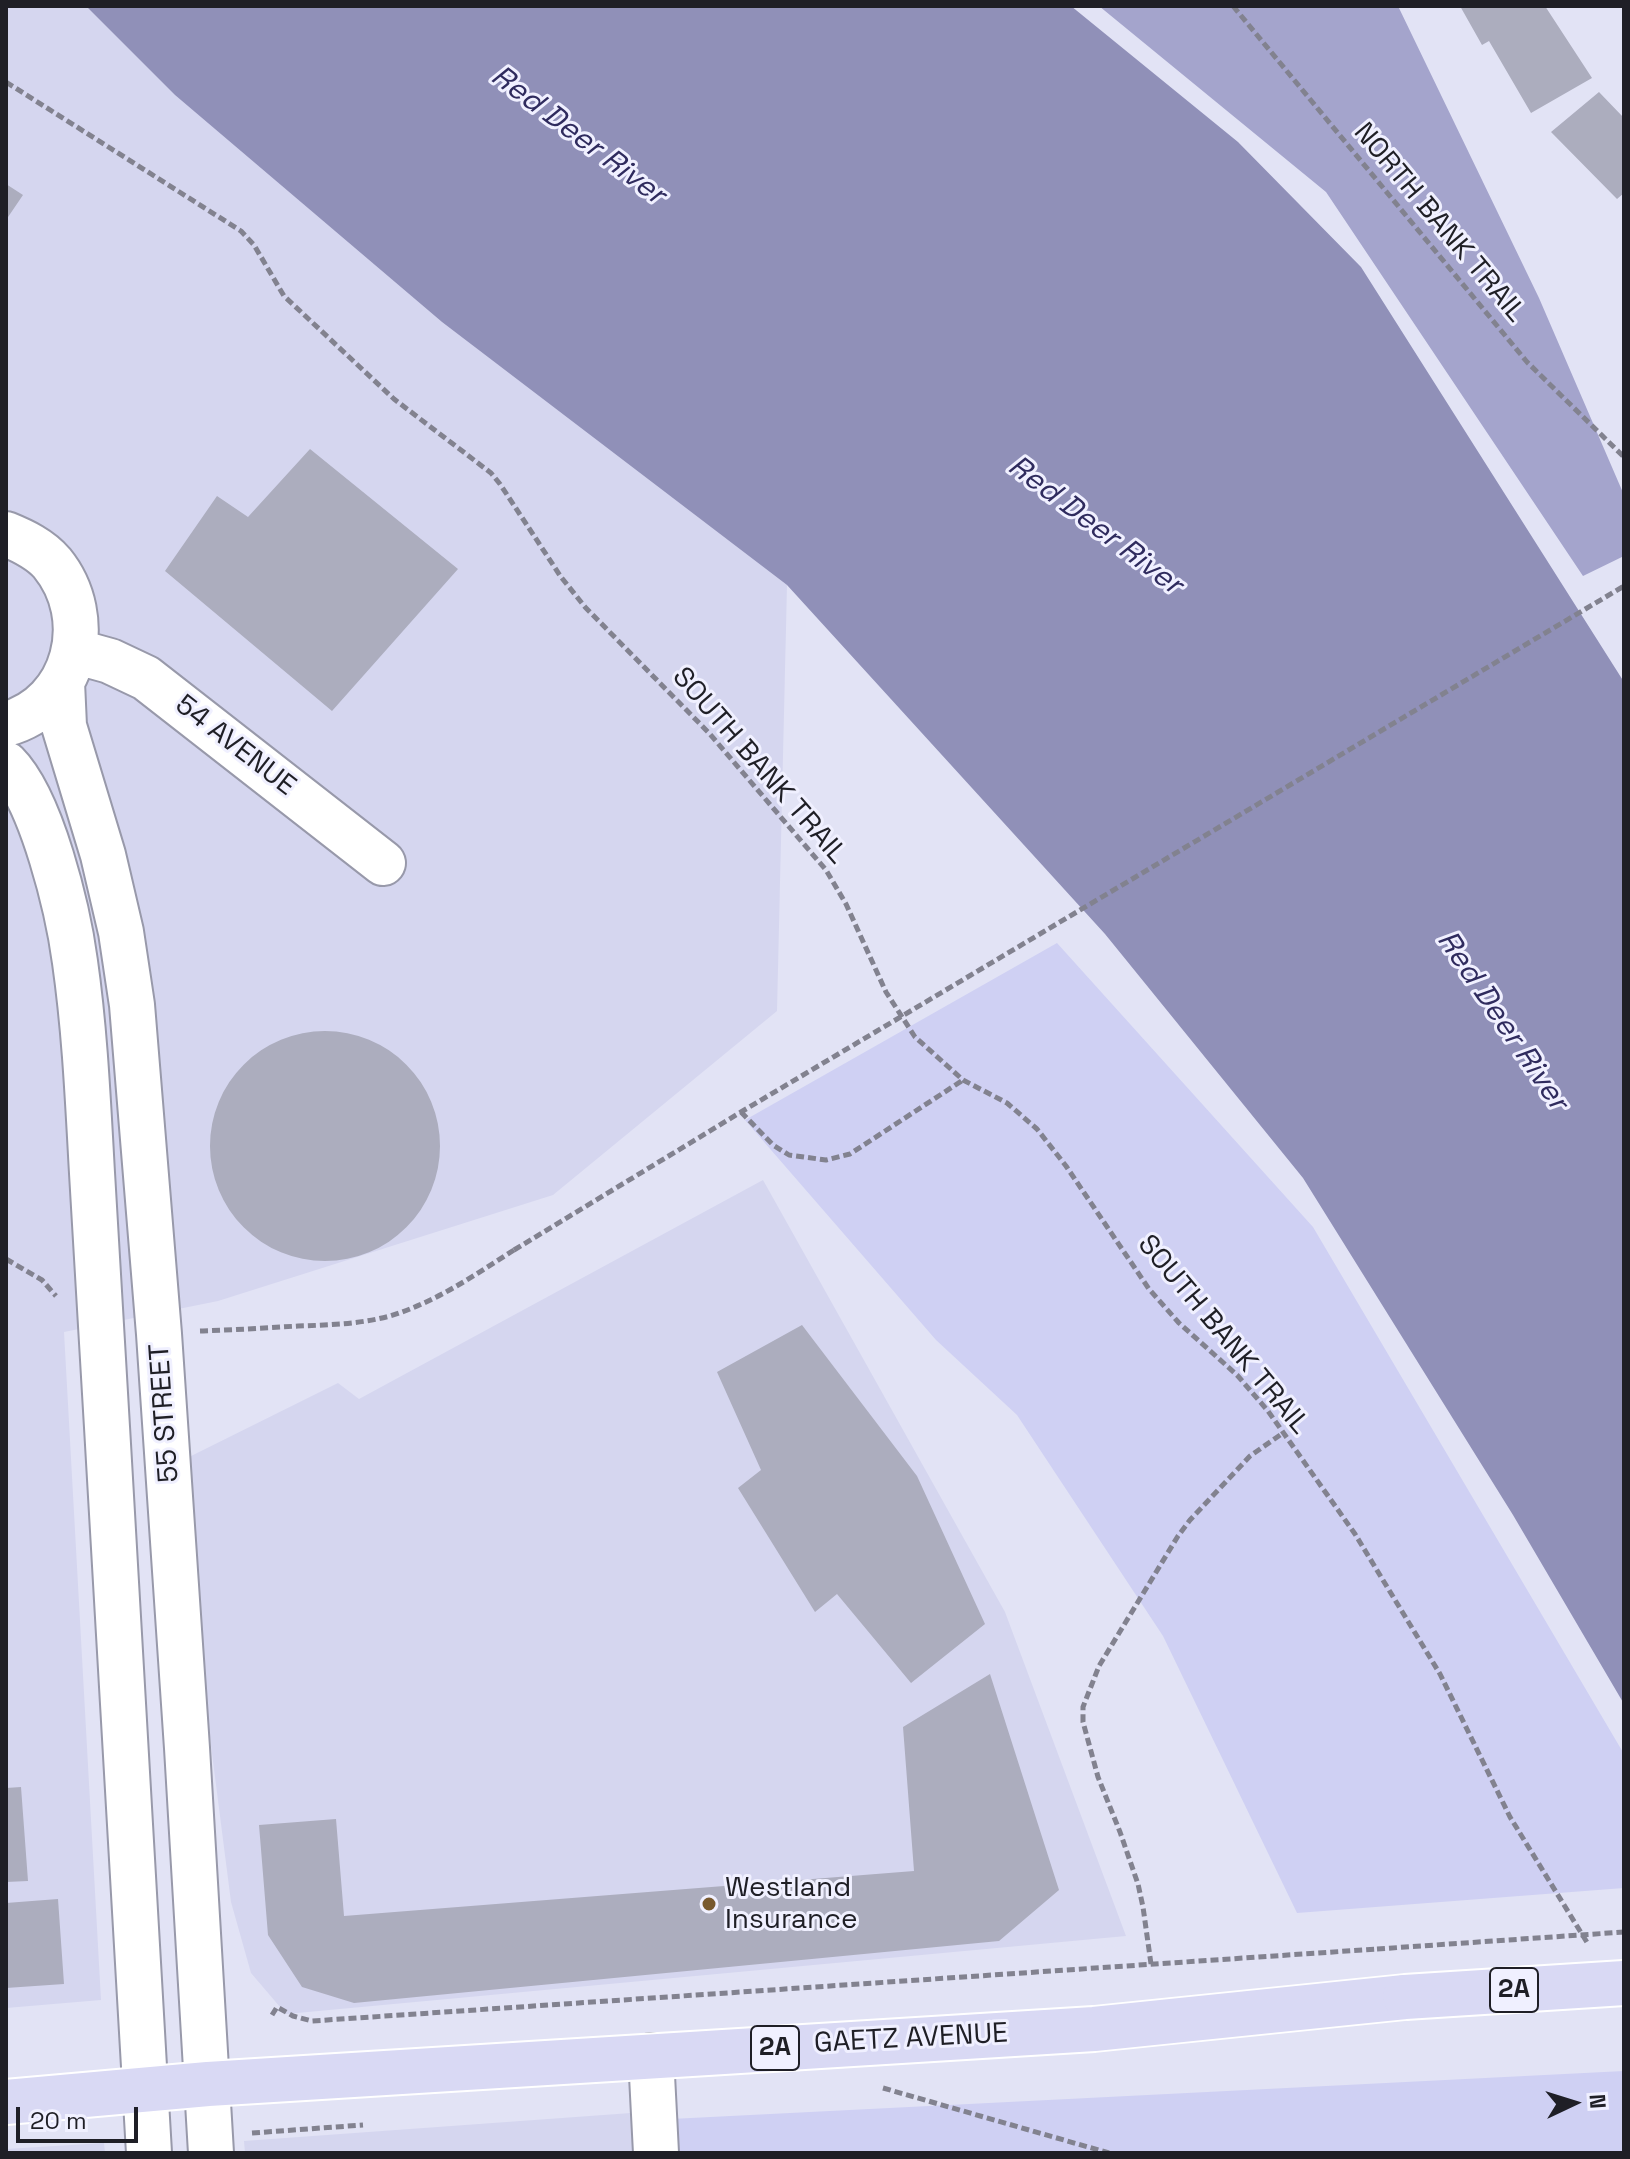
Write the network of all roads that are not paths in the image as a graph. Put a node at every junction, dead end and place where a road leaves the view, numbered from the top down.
1 (6, 534) edge
2 (68, 666) junction
3 (6, 724) edge
4 (6, 764) edge
5 (383, 863) dead end
6 (1624, 1983) edge
7 (651, 2056) junction
8 (208, 2084) junction
9 (145, 2088) junction
10 (6, 2102) edge
11 (228, 2143) edge
12 (149, 2153) edge
13 (656, 2153) edge

1 - 2 street, 55 STREET
2 - 3 street
2 - 5 street, 54 AVENUE
2 - 8 street, 55 STREET
4 - 9 street, 55 STREET
6 - 7 main road, GAETZ AVENUE / 2A, bridge
7 - 8 main road, GAETZ AVENUE / 2A
7 - 13 street
8 - 9 main road, GAETZ AVENUE / 2A
8 - 11 street, 55 STREET
9 - 10 main road, GAETZ AVENUE / 2A
9 - 12 street, 55 STREET

